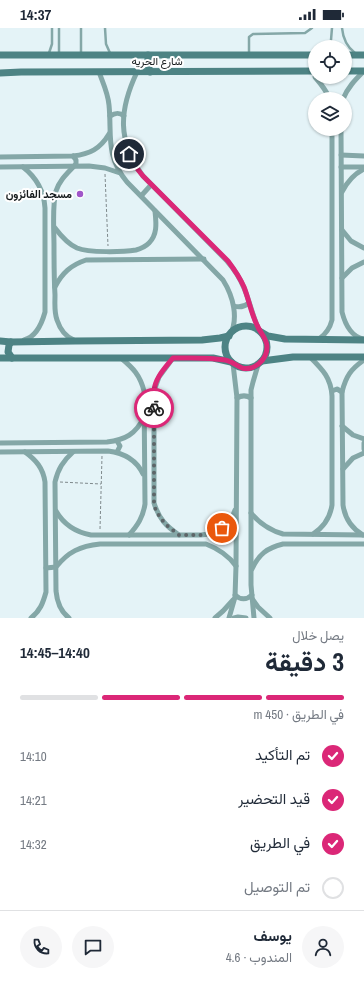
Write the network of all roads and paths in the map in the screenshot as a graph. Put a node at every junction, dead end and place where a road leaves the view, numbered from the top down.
1 (52, 28) edge
2 (59, 28) edge
3 (81, 28) edge
4 (105, 28) edge
5 (300, 28) edge
6 (312, 28) edge
7 (332, 28) edge
8 (342, 28) edge
9 (300, 33) junction
10 (330, 40) edge
11 (0, 55) edge
12 (48, 55) junction
13 (58, 55) junction
14 (81, 55) junction
15 (111, 55) junction
16 (148, 55) junction
17 (249, 55) junction
18 (308, 55) edge
19 (361, 55) edge
20 (352, 71) edge
21 (364, 71) edge
22 (99, 72) junction
23 (136, 72) junction
24 (150, 72) junction
25 (0, 73) edge
26 (308, 74) edge
27 (346, 92) edge
28 (110, 116) junction
29 (124, 116) junction
30 (110, 133) junction
31 (332, 136) edge
32 (341, 136) edge
33 (341, 155) junction
34 (73, 156) junction
35 (364, 156) edge
36 (0, 157) edge
37 (12, 157) junction
38 (74, 166) junction
39 (0, 167) edge
40 (12, 167) junction
41 (23, 167) junction
42 (341, 167) junction
43 (105, 168) junction
44 (364, 168) edge
45 (120, 173) junction
46 (151, 185) junction
47 (341, 193) junction
48 (141, 196) junction
49 (54, 200) junction
50 (44, 201) junction
51 (155, 211) junction
52 (54, 227) junction
53 (341, 229) junction
54 (364, 248) edge
55 (86, 250) junction
56 (108, 251) junction
57 (204, 259) junction
58 (86, 260) junction
59 (364, 262) edge
60 (342, 278) junction
61 (54, 287) junction
62 (249, 303) junction
63 (234, 306) junction
64 (55, 311) junction
65 (45, 312) junction
66 (332, 312) junction
67 (342, 312) junction
68 (260, 332) junction
69 (229, 335) junction
70 (319, 340) junction
71 (364, 340) edge
72 (0, 341) edge
73 (20, 341) junction
74 (75, 341) junction
75 (11, 342) junction
76 (310, 357) junction
77 (0, 358) edge
78 (12, 358) junction
79 (121, 358) junction
80 (173, 358) junction
81 (364, 358) edge
82 (260, 362) junction
83 (232, 363) junction
84 (144, 391) junction
85 (154, 391) junction
86 (332, 391) junction
87 (342, 392) junction
88 (237, 398) junction
89 (251, 398) junction
90 (144, 416) junction
91 (342, 426) junction
92 (364, 439) edge
93 (117, 441) junction
94 (0, 443) edge
95 (364, 443) edge
96 (364, 449) edge
97 (103, 451) junction
98 (0, 452) edge
99 (25, 452) junction
100 (73, 452) junction
101 (117, 452) junction
102 (364, 453) edge
103 (343, 469) junction
104 (145, 477) junction
105 (45, 482) junction
106 (55, 482) junction
107 (101, 484) junction
108 (154, 503) junction
109 (145, 504) junction
110 (332, 505) junction
111 (343, 505) junction
112 (236, 507) junction
113 (56, 511) junction
114 (251, 513) junction
115 (283, 534) junction
116 (313, 534) junction
117 (91, 535) junction
118 (99, 535) junction
119 (128, 535) junction
120 (179, 535) junction
121 (206, 535) junction
122 (364, 535) edge
123 (206, 544) junction
124 (283, 544) junction
125 (364, 544) edge
126 (90, 545) junction
127 (236, 566) junction
128 (56, 567) junction
129 (46, 568) junction
130 (251, 570) junction
131 (235, 596) junction
132 (252, 596) junction
133 (31, 618) edge
134 (69, 618) edge
135 (215, 618) edge
136 (229, 618) edge
137 (234, 618) edge
138 (246, 618) edge
139 (254, 618) edge
140 (270, 618) edge

1 - 12 lane
2 - 13 lane
3 - 14 lane
4 - 15 lane
5 - 9 lane
6 - 9 lane
7 - 10 lane
8 - 19 lane
9 - 17 lane
11 - 12 street, شارع الحريه
12 - 13 street, شارع الحريه
13 - 14 street, شارع الحريه
14 - 15 street, شارع الحريه
15 - 16 street, شارع الحريه
16 - 17 street, شارع الحريه
16 - 24 street
17 - 18 street, شارع الحريه
20 - 21 street
21 - 27 street
22 - 23 street, شارع الحريه
22 - 25 street, شارع الحريه
22 - 28 street
23 - 24 street, شارع الحريه
23 - 29 street
24 - 26 street, شارع الحريه
28 - 29 street
28 - 30 street
29 - 46 street
30 - 34 street
30 - 45 street
31 - 66 street
32 - 33 street
33 - 35 street
33 - 42 street
34 - 37 street
34 - 38 street
36 - 37 street
37 - 40 street
38 - 41 street
38 - 43 street
38 - 49 street
39 - 40 street
40 - 41 street
41 - 50 street
42 - 44 street
42 - 47 street
43 - 45 street
43 - 56 path
44 - 47 street
45 - 48 street
46 - 48 street
46 - 62 street
47 - 53 street
48 - 51 street
49 - 50 street
49 - 52 street
50 - 65 street
51 - 56 street
51 - 57 street
52 - 55 street
52 - 61 street
53 - 54 street
53 - 60 street
55 - 56 street
55 - 58 street
57 - 58 street
57 - 63 street
58 - 61 street
59 - 60 street
60 - 67 street
61 - 64 street
62 - 63 street
62 - 68 street
63 - 69 street
64 - 65 street
64 - 74 street
65 - 73 street
66 - 67 street
66 - 70 street
67 - 71 street
68 - 69 street
68 - 70 street
68 - 82 street
69 - 74 street
69 - 83 street
70 - 71 street
72 - 75 street
73 - 74 street
73 - 75 street
75 - 78 street
76 - 81 street
76 - 82 street
76 - 86 street
77 - 78 street
78 - 79 street
79 - 80 street
79 - 84 street
80 - 83 street
80 - 85 street
81 - 87 street
82 - 83 street
82 - 89 street
83 - 88 street
84 - 85 street
84 - 90 street
85 - 108 street
86 - 87 street
86 - 110 street
87 - 91 street
88 - 89 street
88 - 112 street
89 - 114 street
90 - 93 street
90 - 104 street
91 - 92 street
91 - 103 street
93 - 94 street
93 - 101 street
95 - 96 street
97 - 100 street
97 - 101 street
97 - 107 path
98 - 99 street
99 - 100 street
99 - 105 street
100 - 106 street
101 - 104 street
102 - 103 street
103 - 111 street
104 - 109 street
105 - 106 street
105 - 129 street
106 - 107 path
106 - 113 street
107 - 118 path
108 - 109 street
108 - 120 street
109 - 119 street
110 - 111 street
110 - 116 street
111 - 122 street
112 - 121 street
112 - 127 street
113 - 117 street
113 - 128 street
114 - 115 street
114 - 130 street
115 - 116 street
115 - 124 street
116 - 122 street
117 - 118 street
117 - 126 street
118 - 119 street
119 - 120 street
120 - 121 street
121 - 123 street
123 - 126 street
123 - 127 street
124 - 125 street
124 - 130 street
126 - 128 street
127 - 131 street
128 - 129 street
128 - 134 street
129 - 133 street
130 - 132 street
131 - 132 street
131 - 135 street
131 - 136 street
132 - 139 street
132 - 140 street
137 - 138 street

